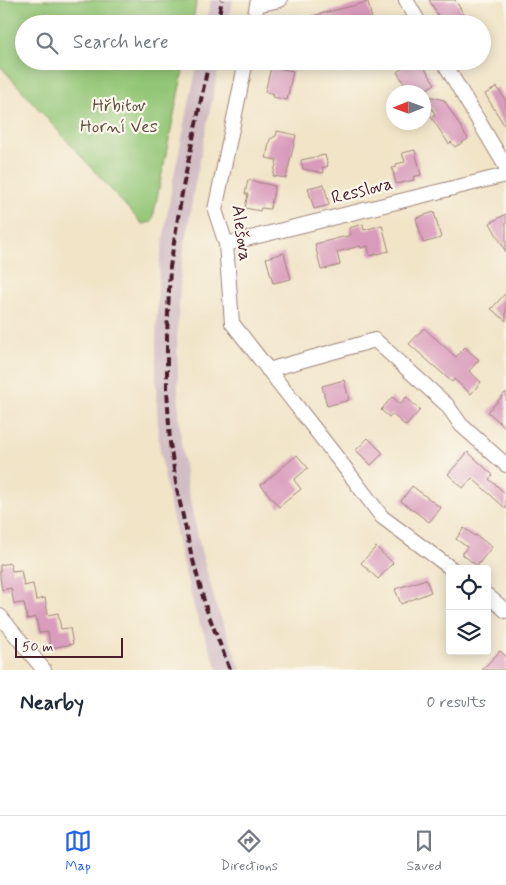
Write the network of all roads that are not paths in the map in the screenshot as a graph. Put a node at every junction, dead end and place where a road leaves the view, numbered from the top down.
1 (280, 0) edge
2 (406, 0) edge
3 (257, 3) edge
4 (415, 15) edge
5 (244, 70) edge
6 (448, 70) edge
7 (506, 167) edge
8 (506, 175) edge
9 (226, 244) junction
10 (268, 370) junction
11 (506, 465) edge
12 (447, 565) edge
13 (491, 598) edge
14 (506, 611) edge
15 (0, 616) edge
16 (44, 670) edge

1 - 3 street
2 - 4 street
5 - 9 street, Alešova
6 - 7 street
8 - 9 street, Resslova
9 - 10 street, Alešova
10 - 11 street
10 - 12 street, Alešova
13 - 14 street
15 - 16 street

